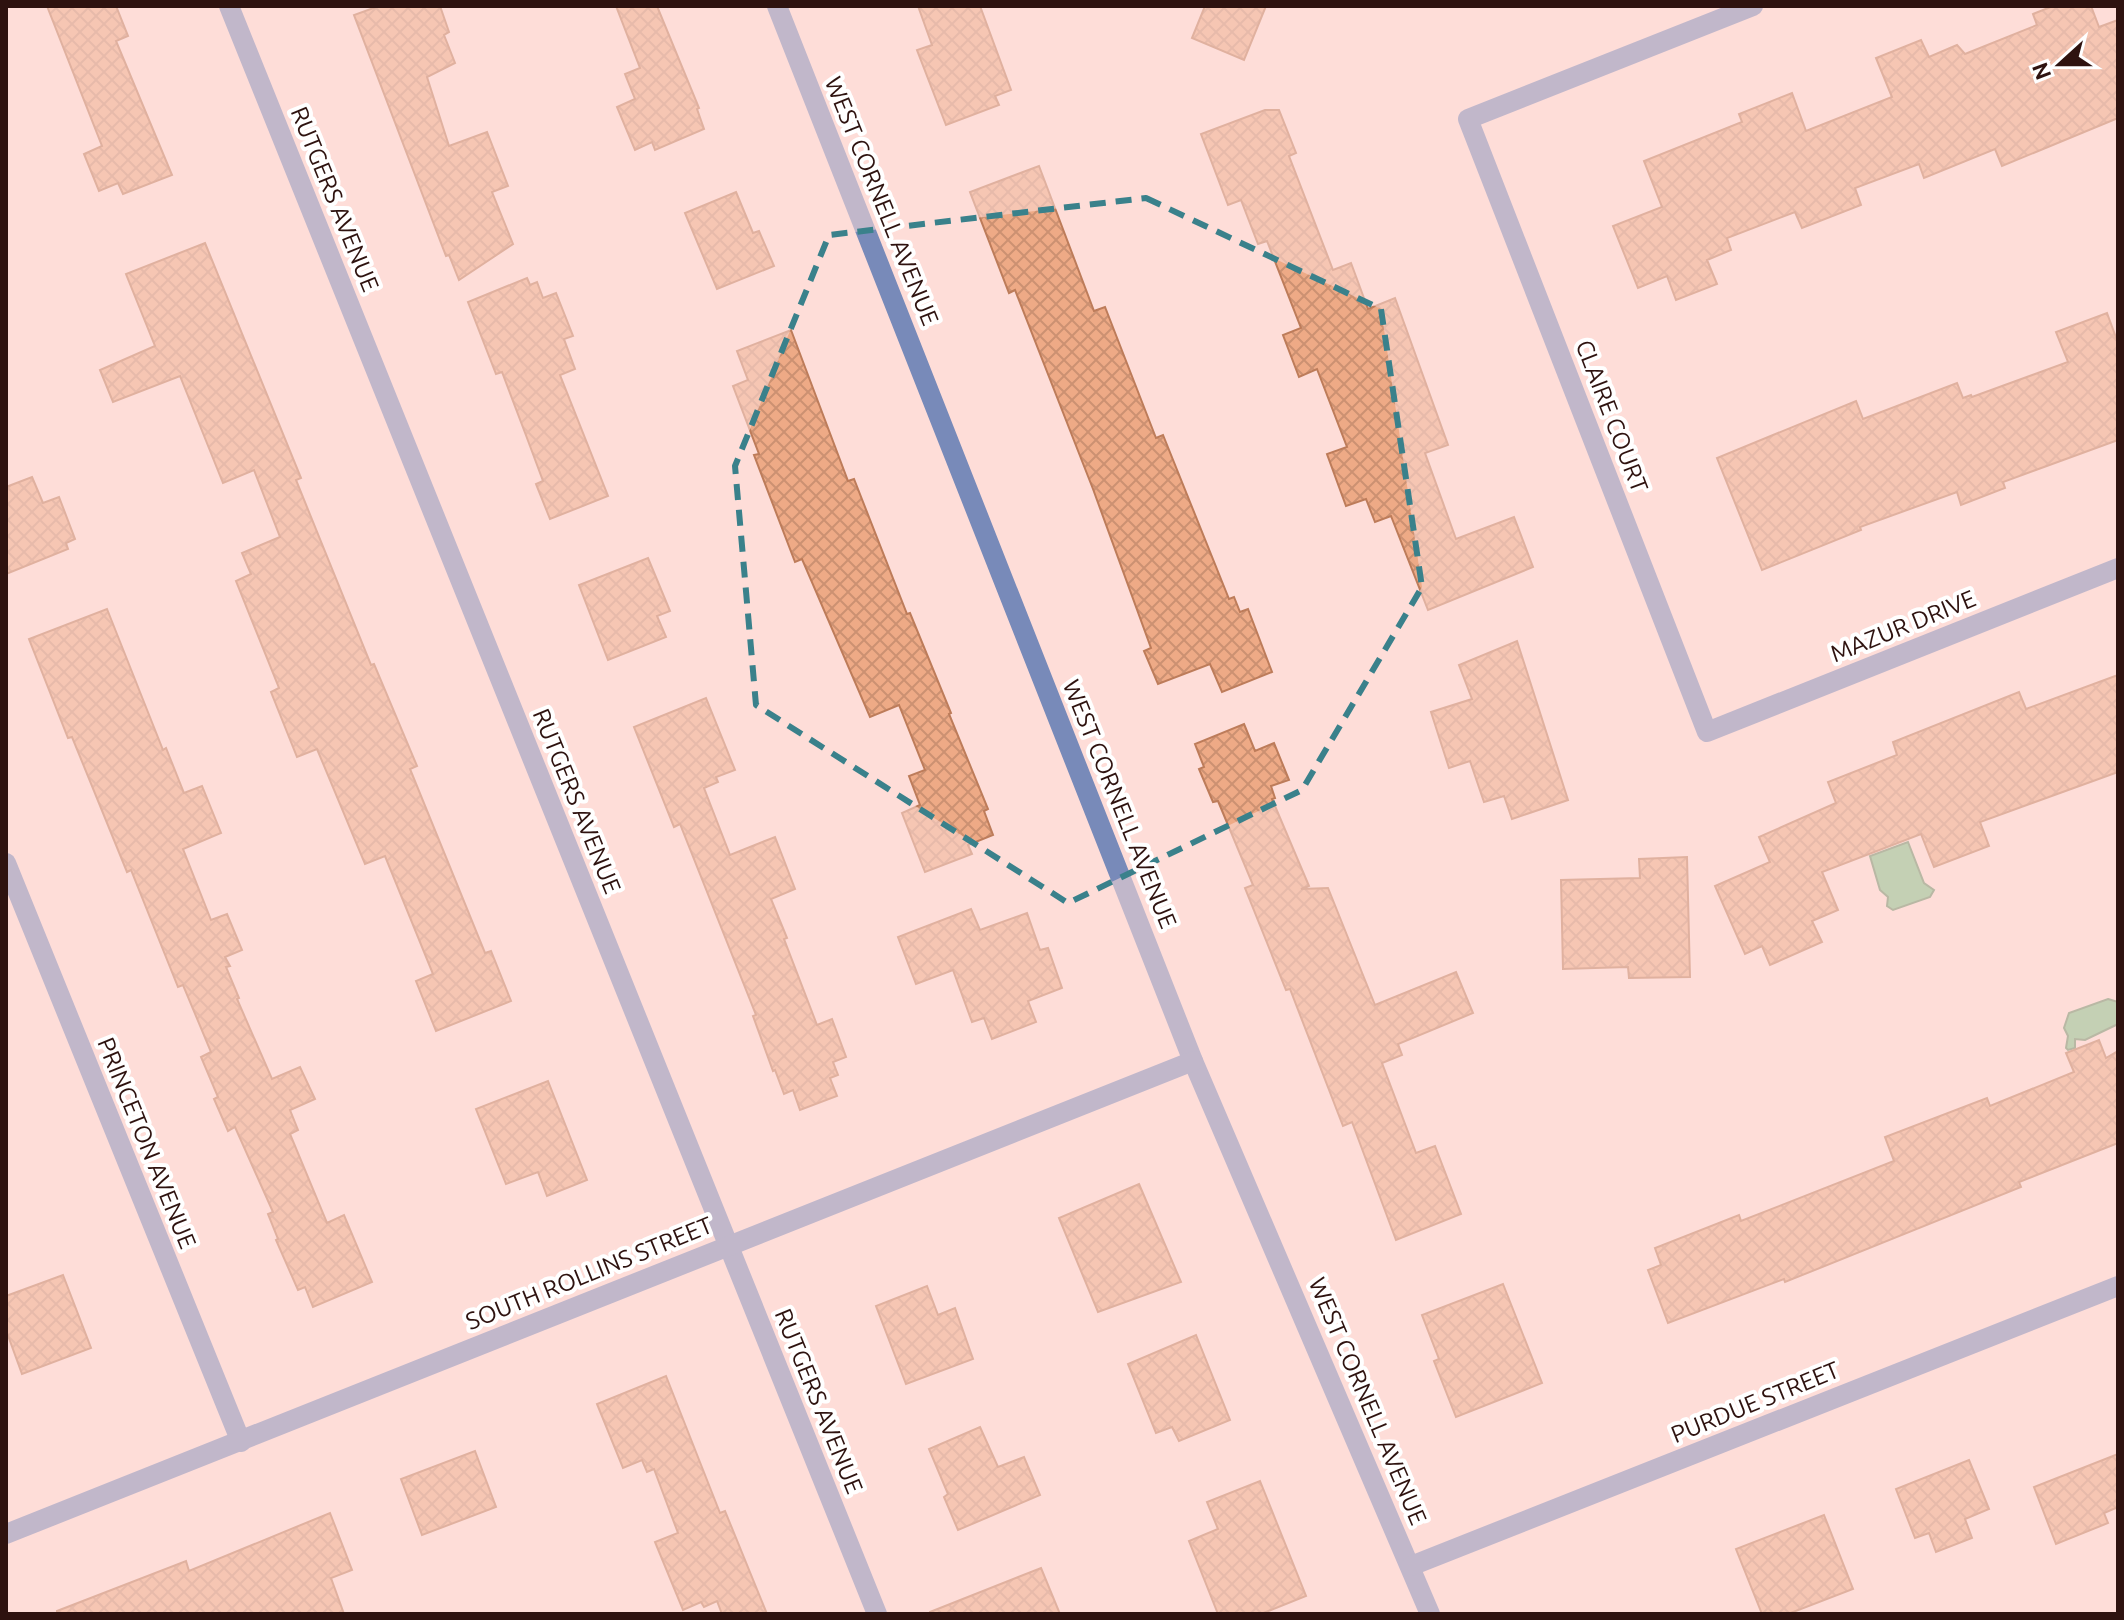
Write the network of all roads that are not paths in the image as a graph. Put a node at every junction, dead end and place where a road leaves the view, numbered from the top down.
1 (229, 6) edge
2 (777, 6) edge
3 (1753, 6) edge
4 (2118, 568) edge
5 (1707, 732) joint
6 (6, 863) edge
7 (1193, 1061) junction
8 (728, 1245) junction
9 (2118, 1286) edge
10 (241, 1442) junction
11 (6, 1534) edge
12 (1411, 1566) junction
13 (877, 1614) edge
14 (1430, 1614) edge

1 - 8 street, RUTGERS AVENUE
2 - 7 street, WEST CORNELL AVENUE
3 - 5 street, CLAIRE COURT
4 - 5 street, MAZUR DRIVE
6 - 10 street, PRINCETON AVENUE
7 - 8 street, SOUTH ROLLINS STREET
7 - 12 street, WEST CORNELL AVENUE
8 - 10 street, SOUTH ROLLINS STREET
8 - 13 street, RUTGERS AVENUE
9 - 12 street, PURDUE STREET
10 - 11 street, SOUTH ROLLINS STREET
12 - 14 street, WEST CORNELL AVENUE

